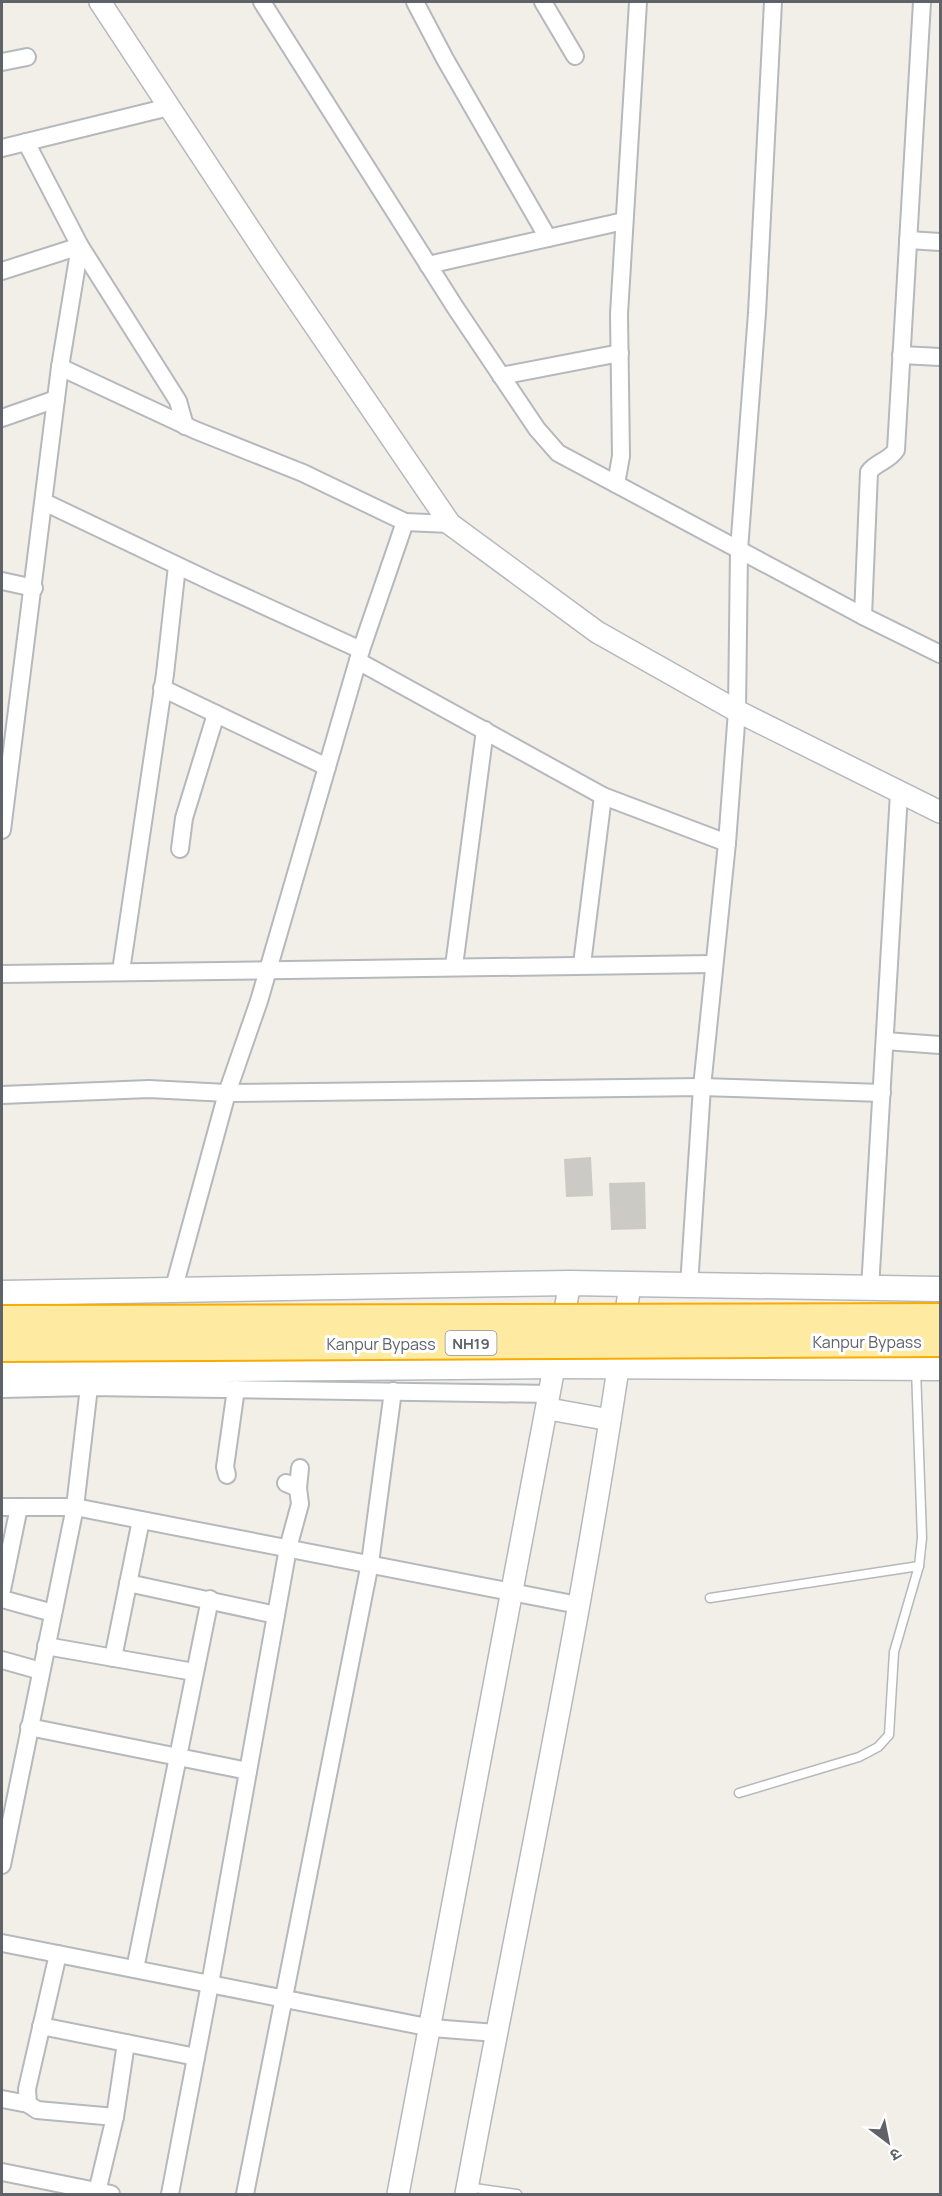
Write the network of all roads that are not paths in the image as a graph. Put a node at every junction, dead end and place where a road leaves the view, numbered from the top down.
1 (100, 2) edge
2 (262, 2) edge
3 (415, 2) edge
4 (543, 2) edge
5 (638, 2) edge
6 (774, 2) edge
7 (922, 2) edge
8 (575, 56) dead end
9 (27, 57) dead end
10 (2, 62) edge
11 (169, 107) junction
12 (26, 142) junction
13 (2, 148) edge
14 (624, 221) junction
15 (548, 238) junction
16 (908, 240) junction
17 (940, 242) edge
18 (80, 246) junction
19 (428, 265) junction
20 (2, 271) edge
21 (620, 353) junction
22 (901, 355) junction
23 (940, 357) edge
24 (60, 367) junction
25 (501, 376) junction
26 (56, 399) junction
27 (2, 418) edge
28 (185, 426) junction
29 (616, 484) junction
30 (44, 502) junction
31 (405, 522) junction
32 (450, 524) junction
33 (739, 550) junction
34 (177, 566) junction
35 (2, 581) edge
36 (34, 588) junction
37 (863, 616) junction
38 (940, 654) edge
39 (359, 655) junction
40 (162, 688) junction
41 (737, 711) junction
42 (216, 714) junction
43 (485, 730) junction
44 (327, 767) junction
45 (898, 793) junction
46 (603, 796) junction
47 (940, 812) edge
48 (2, 830) edge
49 (728, 843) junction
50 (180, 849) dead end
51 (582, 964) junction
52 (713, 964) junction
53 (454, 966) junction
54 (267, 968) junction
55 (121, 972) junction
56 (2, 974) edge
57 (885, 1041) junction
58 (940, 1045) edge
59 (702, 1087) junction
60 (227, 1093) junction
61 (882, 1093) junction
62 (2, 1095) edge
63 (570, 1283) junction
64 (630, 1284) junction
65 (688, 1286) junction
66 (940, 1288) edge
67 (870, 1289) junction
68 (173, 1291) junction
69 (2, 1293) edge
70 (940, 1317) edge
71 (2, 1320) edge
72 (940, 1342) edge
73 (2, 1347) edge
74 (556, 1366) junction
75 (619, 1366) junction
76 (916, 1368) junction
77 (940, 1368) edge
78 (2, 1371) edge
79 (89, 1387) junction
80 (2, 1389) edge
81 (236, 1389) junction
82 (393, 1391) junction
83 (550, 1402) junction
84 (610, 1420) junction
85 (300, 1468) dead end
86 (227, 1475) dead end
87 (2, 1507) edge
88 (19, 1507) junction
89 (75, 1507) junction
90 (141, 1520) junction
91 (288, 1548) junction
92 (370, 1563) junction
93 (919, 1566) junction
94 (128, 1583) junction
95 (2, 1590) edge
96 (514, 1591) junction
97 (710, 1598) dead end
98 (2, 1599) edge
99 (210, 1599) junction
100 (578, 1605) junction
101 (53, 1612) junction
102 (276, 1615) junction
103 (46, 1646) junction
104 (113, 1658) junction
105 (2, 1660) edge
106 (41, 1671) junction
107 (194, 1672) junction
108 (29, 1727) junction
109 (178, 1757) junction
110 (248, 1772) junction
111 (739, 1793) dead end
112 (7, 1813) edge
113 (2, 1865) edge
114 (2, 1943) edge
115 (58, 1954) junction
116 (135, 1969) junction
117 (210, 1984) junction
118 (284, 1999) junction
119 (41, 2026) junction
120 (432, 2028) junction
121 (496, 2033) junction
122 (126, 2043) junction
123 (196, 2057) junction
124 (2, 2099) edge
125 (28, 2104) junction
126 (115, 2116) junction
127 (2, 2172) edge
128 (466, 2191) edge
129 (104, 2193) edge
130 (170, 2194) edge
131 (245, 2194) edge
132 (399, 2194) edge
133 (517, 2194) edge

1 - 11 street
2 - 19 street
3 - 15 street
4 - 8 street
5 - 14 street
6 - 33 street
7 - 16 street
9 - 10 street
11 - 12 street
11 - 32 street
12 - 13 street
12 - 18 street
14 - 15 street
14 - 21 street
15 - 19 street
16 - 17 street
16 - 22 street
18 - 20 street
18 - 24 street
18 - 28 street
19 - 25 street
21 - 25 street
21 - 29 street
22 - 23 street
22 - 37 street
24 - 26 street
24 - 28 street
25 - 29 street
26 - 27 street
26 - 30 street
28 - 31 street
29 - 33 street
30 - 34 street
30 - 36 street
31 - 32 street
31 - 39 street
32 - 41 street
33 - 37 street
33 - 41 street
34 - 39 street
34 - 40 street
35 - 36 street
36 - 48 street
37 - 38 street
39 - 43 street
39 - 44 street
40 - 42 street
40 - 55 street
41 - 45 street
41 - 49 street
42 - 44 street
42 - 50 street
43 - 46 street
43 - 53 street
44 - 54 street
45 - 47 street
45 - 57 street
46 - 49 street
46 - 51 street
49 - 52 street
51 - 52 street
51 - 53 street
52 - 59 street
53 - 54 street
54 - 55 street
54 - 60 street
55 - 56 street
57 - 58 street
57 - 61 street
59 - 60 street
59 - 61 street
59 - 65 street
60 - 62 street
60 - 68 street
61 - 67 street
63 - 64 main road
63 - 68 main road
63 - 74 street
64 - 65 main road
64 - 75 street
65 - 67 main road
66 - 67 main road
68 - 69 main road
70 - 71 highway, Kanpur Bypass / NH19, bridge
72 - 73 highway, Kanpur Bypass / NH19, bridge
74 - 75 main road
74 - 78 main road
74 - 83 street
75 - 76 main road
75 - 84 street
76 - 77 main road
76 - 93 lane
79 - 80 street
79 - 81 street
79 - 89 street
81 - 82 street
81 - 86 street
82 - 83 street
82 - 92 street
83 - 84 street
83 - 96 street
84 - 100 street
85 - 91 street
87 - 88 street
88 - 89 street
88 - 95 street
89 - 90 street
89 - 101 street
90 - 91 street
90 - 94 street
91 - 92 street
91 - 102 street
92 - 96 street
92 - 118 street
93 - 97 lane
93 - 111 lane
94 - 99 street
94 - 104 street
96 - 100 street
96 - 120 street
98 - 101 street
99 - 102 street
99 - 107 street
100 - 121 street
101 - 103 street
102 - 110 street
103 - 104 street
103 - 106 street
104 - 107 street
105 - 106 street
106 - 108 street
107 - 109 street
108 - 109 street
108 - 112 street
109 - 110 street
109 - 116 street
110 - 117 street
112 - 113 street
114 - 115 street
115 - 116 street
115 - 119 street
116 - 117 street
117 - 118 street
117 - 123 street
118 - 120 street
118 - 131 street
119 - 122 street
119 - 125 street
120 - 121 street
120 - 132 street
121 - 128 street
122 - 123 street
122 - 126 street
123 - 130 street
124 - 125 street
125 - 126 street
126 - 129 street
127 - 129 street
128 - 133 lane

